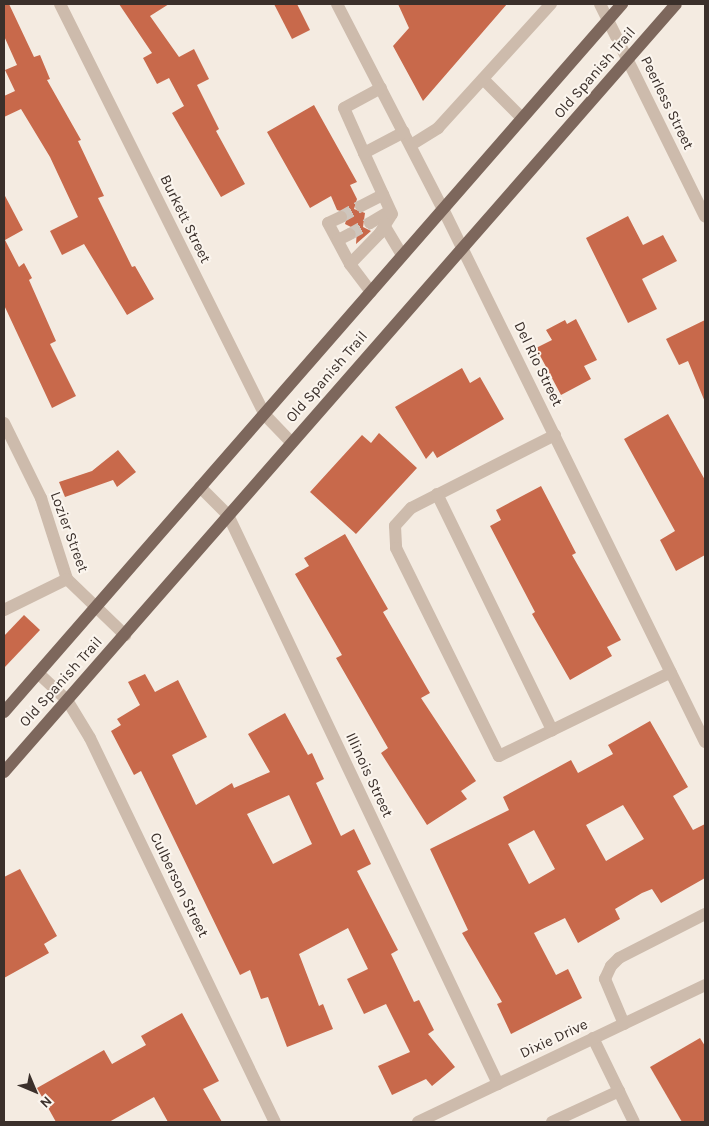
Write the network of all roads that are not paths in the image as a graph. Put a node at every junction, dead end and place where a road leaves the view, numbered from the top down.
1 (60, 4) edge
2 (337, 4) edge
3 (551, 4) edge
4 (600, 4) edge
5 (622, 4) edge
6 (676, 4) edge
7 (608, 20) junction
8 (628, 60) junction
9 (484, 78) junction
10 (381, 88) junction
11 (522, 118) junction
12 (404, 132) junction
13 (411, 145) junction
14 (364, 153) junction
15 (383, 195) junction
16 (361, 206) tunnel mouth
17 (443, 208) junction
18 (390, 210) junction
19 (705, 216) edge
20 (340, 217) tunnel mouth
21 (370, 223) tunnel mouth
22 (384, 225) junction
23 (350, 234) tunnel mouth
24 (338, 240) junction
25 (462, 248) junction
26 (402, 255) junction
27 (350, 264) junction
28 (371, 292) junction
29 (264, 414) junction
30 (4, 423) edge
31 (555, 435) junction
32 (291, 442) junction
33 (200, 487) junction
34 (437, 494) junction
35 (228, 515) junction
36 (67, 579) junction
37 (93, 608) junction
38 (4, 610) edge
39 (125, 635) junction
40 (671, 672) junction
41 (38, 673) junction
42 (67, 700) junction
43 (4, 712) edge
44 (552, 730) junction
45 (705, 742) edge
46 (4, 772) edge
47 (705, 914) edge
48 (705, 985) edge
49 (624, 1024) junction
50 (593, 1038) junction
51 (498, 1084) junction
52 (619, 1091) junction
53 (424, 1121) edge
54 (275, 1122) edge
55 (552, 1122) edge
56 (634, 1122) edge

1 - 29 street, Burkett Street
2 - 10 street, Del Rio Street
3 - 9 street
4 - 7 street, Peerless Street
5 - 7 main road, Old Spanish Trail
6 - 8 main road, Old Spanish Trail
7 - 8 street, Peerless Street
7 - 11 main road, Old Spanish Trail
8 - 19 street, Peerless Street
8 - 25 main road, Old Spanish Trail
9 - 11 street
9 - 13 street
10 - 12 street, Del Rio Street
10 - 14 street
11 - 17 main road, Old Spanish Trail
12 - 13 street, Del Rio Street
12 - 14 street
13 - 17 street, Del Rio Street
14 - 15 street
15 - 16 street
15 - 18 street
17 - 25 street, Del Rio Street
17 - 26 main road, Old Spanish Trail
18 - 21 street
18 - 22 street
20 - 24 street
22 - 26 street
22 - 27 street
23 - 24 street
24 - 27 street
25 - 31 street, Del Rio Street
25 - 32 main road, Old Spanish Trail
26 - 28 main road, Old Spanish Trail
27 - 28 street
28 - 29 main road, Old Spanish Trail
29 - 32 street, Burkett Street
29 - 33 main road, Old Spanish Trail
30 - 36 street, Lozier Street
31 - 34 street
31 - 40 street, Del Rio Street
32 - 35 main road, Old Spanish Trail
33 - 35 street, Illinois Street
33 - 37 main road, Old Spanish Trail
34 - 44 street
34 - 44 street
35 - 39 main road, Old Spanish Trail
35 - 51 street, Illinois Street
36 - 37 street, Lozier Street
36 - 38 street
37 - 39 street, Lozier Street
37 - 41 main road, Old Spanish Trail
39 - 42 main road, Old Spanish Trail
40 - 44 street
40 - 45 street, Del Rio Street
41 - 42 street, Culberson Street
41 - 43 main road, Old Spanish Trail
42 - 46 main road, Old Spanish Trail
42 - 54 street, Culberson Street
47 - 49 street
48 - 49 street, Dixie Drive
49 - 50 street, Dixie Drive
50 - 51 street, Dixie Drive
50 - 52 street
51 - 53 street, Dixie Drive
52 - 55 street
52 - 56 street

